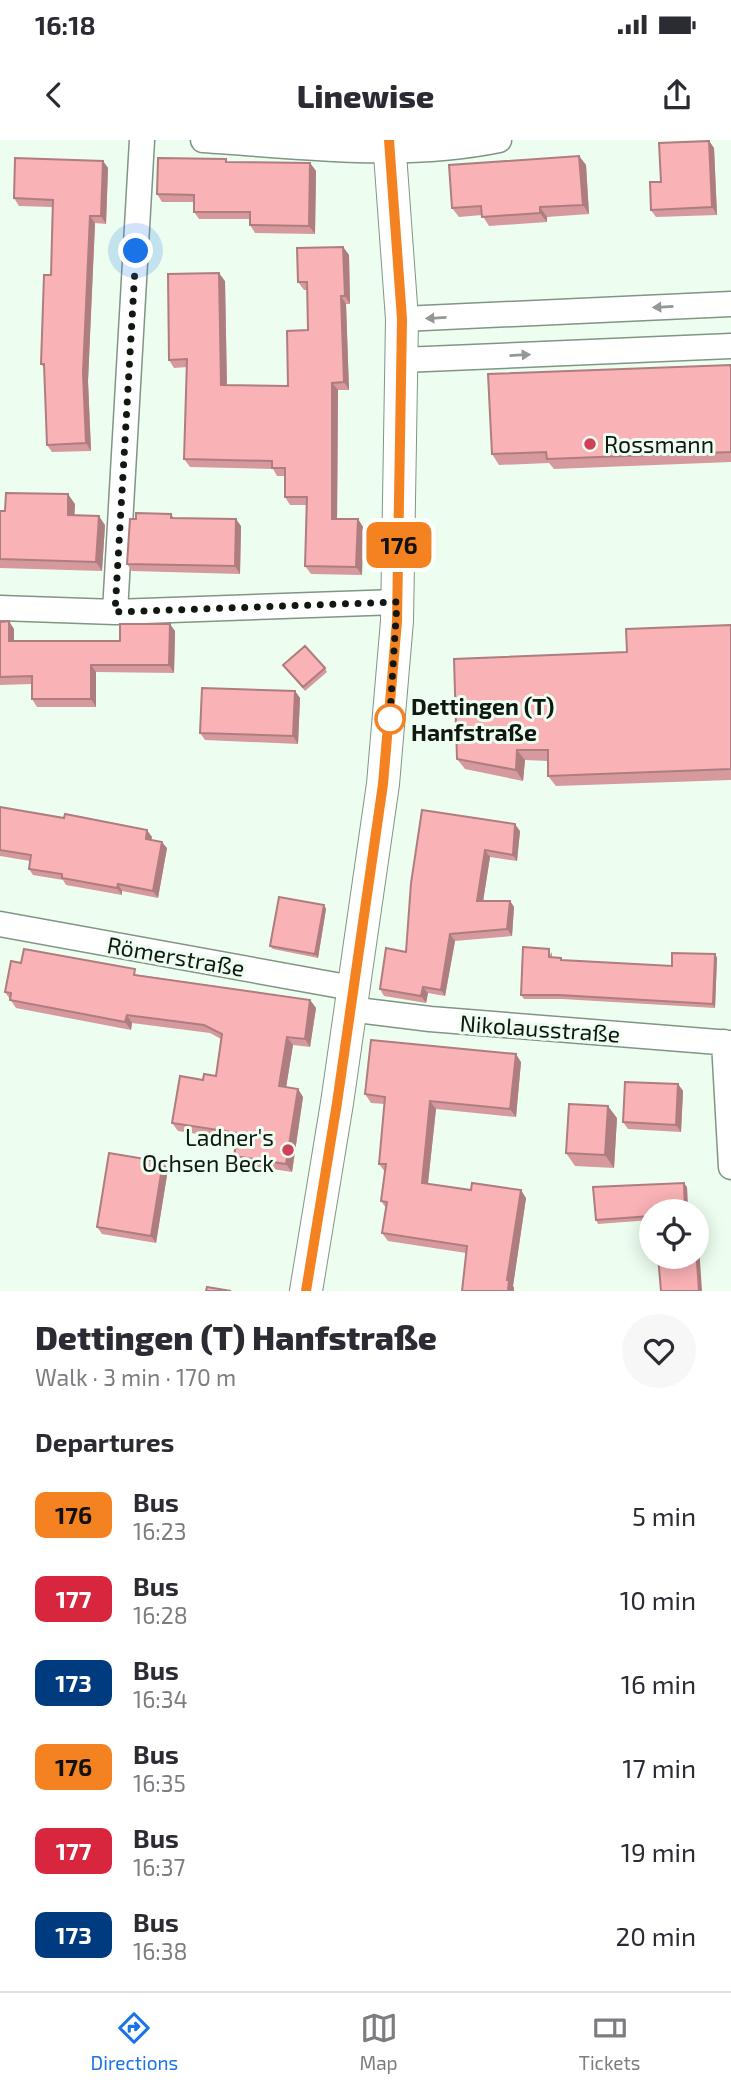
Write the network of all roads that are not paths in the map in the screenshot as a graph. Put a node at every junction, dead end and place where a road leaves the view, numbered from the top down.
1 (142, 140) edge
2 (203, 140) edge
3 (499, 140) edge
4 (390, 145) edge
5 (731, 304) edge
6 (402, 319) junction
7 (731, 346) edge
8 (402, 360) junction
9 (397, 602) junction
10 (0, 608) edge
11 (115, 612) junction
12 (0, 924) edge
13 (351, 998) junction
14 (727, 1042) edge
15 (731, 1167) edge
16 (306, 1291) edge

1 - 11 street
2 - 4 street
3 - 4 street
4 - 6 street
5 -> 6 street
6 - 8 street
8 -> 7 street
8 - 9 street
9 - 11 street
9 - 13 street
10 - 11 street
12 - 13 street, Römerstraße
13 - 14 street, Nikolausstraße
13 - 16 street
14 - 15 street

